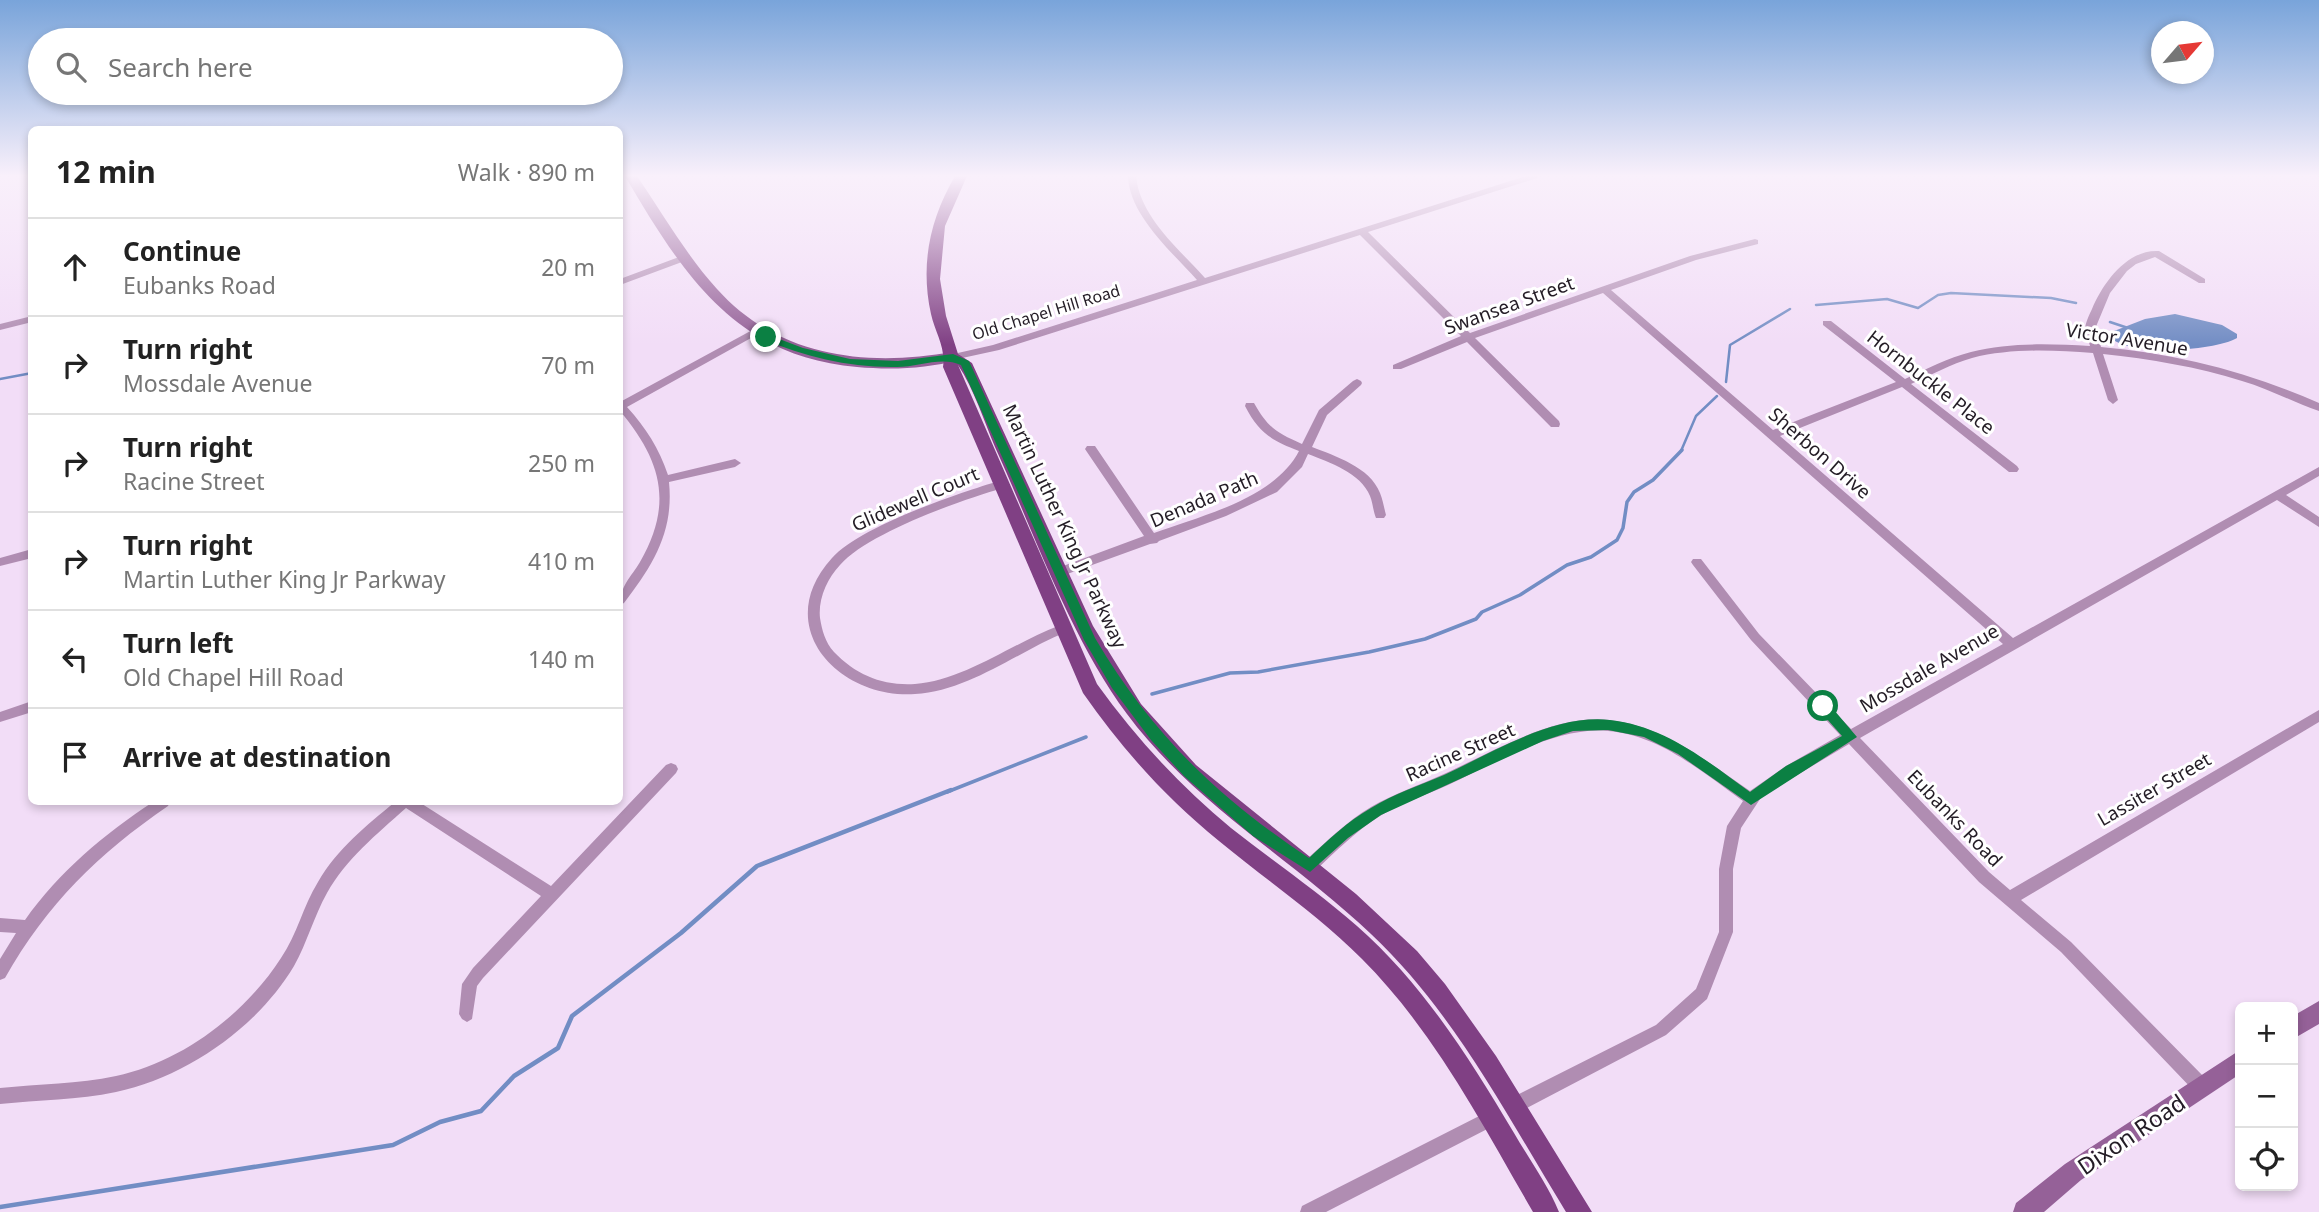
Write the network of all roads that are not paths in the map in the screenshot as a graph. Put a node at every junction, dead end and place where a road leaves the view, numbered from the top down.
1 (670, 233) edge
2 (937, 233) edge
3 (1162, 233) edge
4 (1357, 233) edge
5 (1364, 233) edge
6 (1755, 242) dead end
7 (687, 257) junction
8 (623, 281) edge
9 (1203, 281) junction
10 (2202, 281) dead end
11 (1604, 289) junction
12 (28, 320) edge
13 (1827, 323) dead end
14 (0, 327) edge
15 (756, 331) junction
16 (1469, 337) junction
17 (2095, 350) junction
18 (953, 357) junction
19 (1397, 367) dead end
20 (1357, 383) dead end
21 (1903, 383) junction
22 (2113, 400) dead end
23 (623, 404) edge
24 (1250, 406) dead end
25 (2319, 407) edge
26 (623, 410) edge
27 (1555, 424) dead end
28 (1772, 435) junction
29 (1091, 449) dead end
30 (1307, 449) junction
31 (735, 463) dead end
32 (2013, 469) dead end
33 (2319, 471) edge
34 (666, 479) junction
35 (999, 485) junction
36 (2277, 495) junction
37 (1380, 515) dead end
38 (2319, 523) edge
39 (1153, 540) junction
40 (28, 554) edge
41 (0, 562) edge
42 (1697, 562) dead end
43 (1059, 572) junction
44 (623, 596) edge
45 (1062, 629) junction
46 (2012, 645) junction
47 (28, 707) edge
48 (2319, 715) edge
49 (0, 717) edge
50 (1851, 737) junction
51 (671, 769) dead end
52 (1751, 799) junction
53 (159, 805) edge
54 (402, 805) edge
55 (411, 805) edge
56 (1310, 866) junction
57 (551, 894) junction
58 (2009, 899) junction
59 (0, 925) edge
60 (27, 927) junction
61 (0, 973) edge
62 (2319, 1012) edge
63 (467, 1014) dead end
64 (2298, 1025) edge
65 (2235, 1064) edge
66 (2201, 1086) junction
67 (0, 1096) edge
68 (1513, 1106) junction
69 (1491, 1118) junction
70 (1308, 1212) edge
71 (1547, 1212) edge
72 (1580, 1212) edge
73 (2025, 1212) edge

1 - 7 street, Old Chapel Hill Road
2 - 18 main road, Martin Luther King Jr Parkway
3 - 9 street
4 - 9 street, Old Chapel Hill Road
5 - 16 street
6 - 11 street, Swansea Street
7 - 8 street
7 - 15 street, Old Chapel Hill Road
9 - 18 street, Old Chapel Hill Road
10 - 17 street
11 - 16 street, Swansea Street
11 - 28 street, Sherbon Drive
12 - 14 street
13 - 21 street, Hornbuckle Place
15 - 18 street, Old Chapel Hill Road
15 - 23 street
16 - 19 street, Swansea Street
16 - 27 street
17 - 21 street, Victor Avenue
17 - 22 street
17 - 25 street, Victor Avenue
18 - 35 main road, Martin Luther King Jr Parkway
18 - 43 main road, Martin Luther King Jr Parkway
20 - 30 street, Denada Path
21 - 28 street, Victor Avenue
21 - 32 street, Hornbuckle Place
24 - 30 street
26 - 34 street
28 - 46 street, Sherbon Drive
29 - 39 street
30 - 37 street
30 - 39 street, Denada Path
31 - 34 street
33 - 36 street, Mossdale Avenue
34 - 44 street
35 - 45 main road, Martin Luther King Jr Parkway
35 - 45 street, Glidewell Court
36 - 38 street
36 - 46 street, Mossdale Avenue
39 - 43 street, Denada Path
40 - 41 street
42 - 50 street, Eubanks Road
43 - 56 main road, Martin Luther King Jr Parkway
45 - 69 main road, Martin Luther King Jr Parkway
46 - 50 street, Mossdale Avenue
47 - 49 street
48 - 58 street, Lassiter Street
50 - 52 street, Mossdale Avenue
50 - 58 street, Eubanks Road
51 - 57 street
52 - 56 street, Racine Street
52 - 68 street, Mossdale Avenue
53 - 60 street
54 - 67 street
55 - 57 street
56 - 68 main road, Martin Luther King Jr Parkway
57 - 63 street
58 - 66 street, Eubanks Road
59 - 60 street
60 - 61 street
62 - 64 street
65 - 66 street, Dixon Road
66 - 73 street, Dixon Road
68 - 72 main road, Martin Luther King Jr Parkway
69 - 70 street
69 - 71 main road, Martin Luther King Jr Parkway

